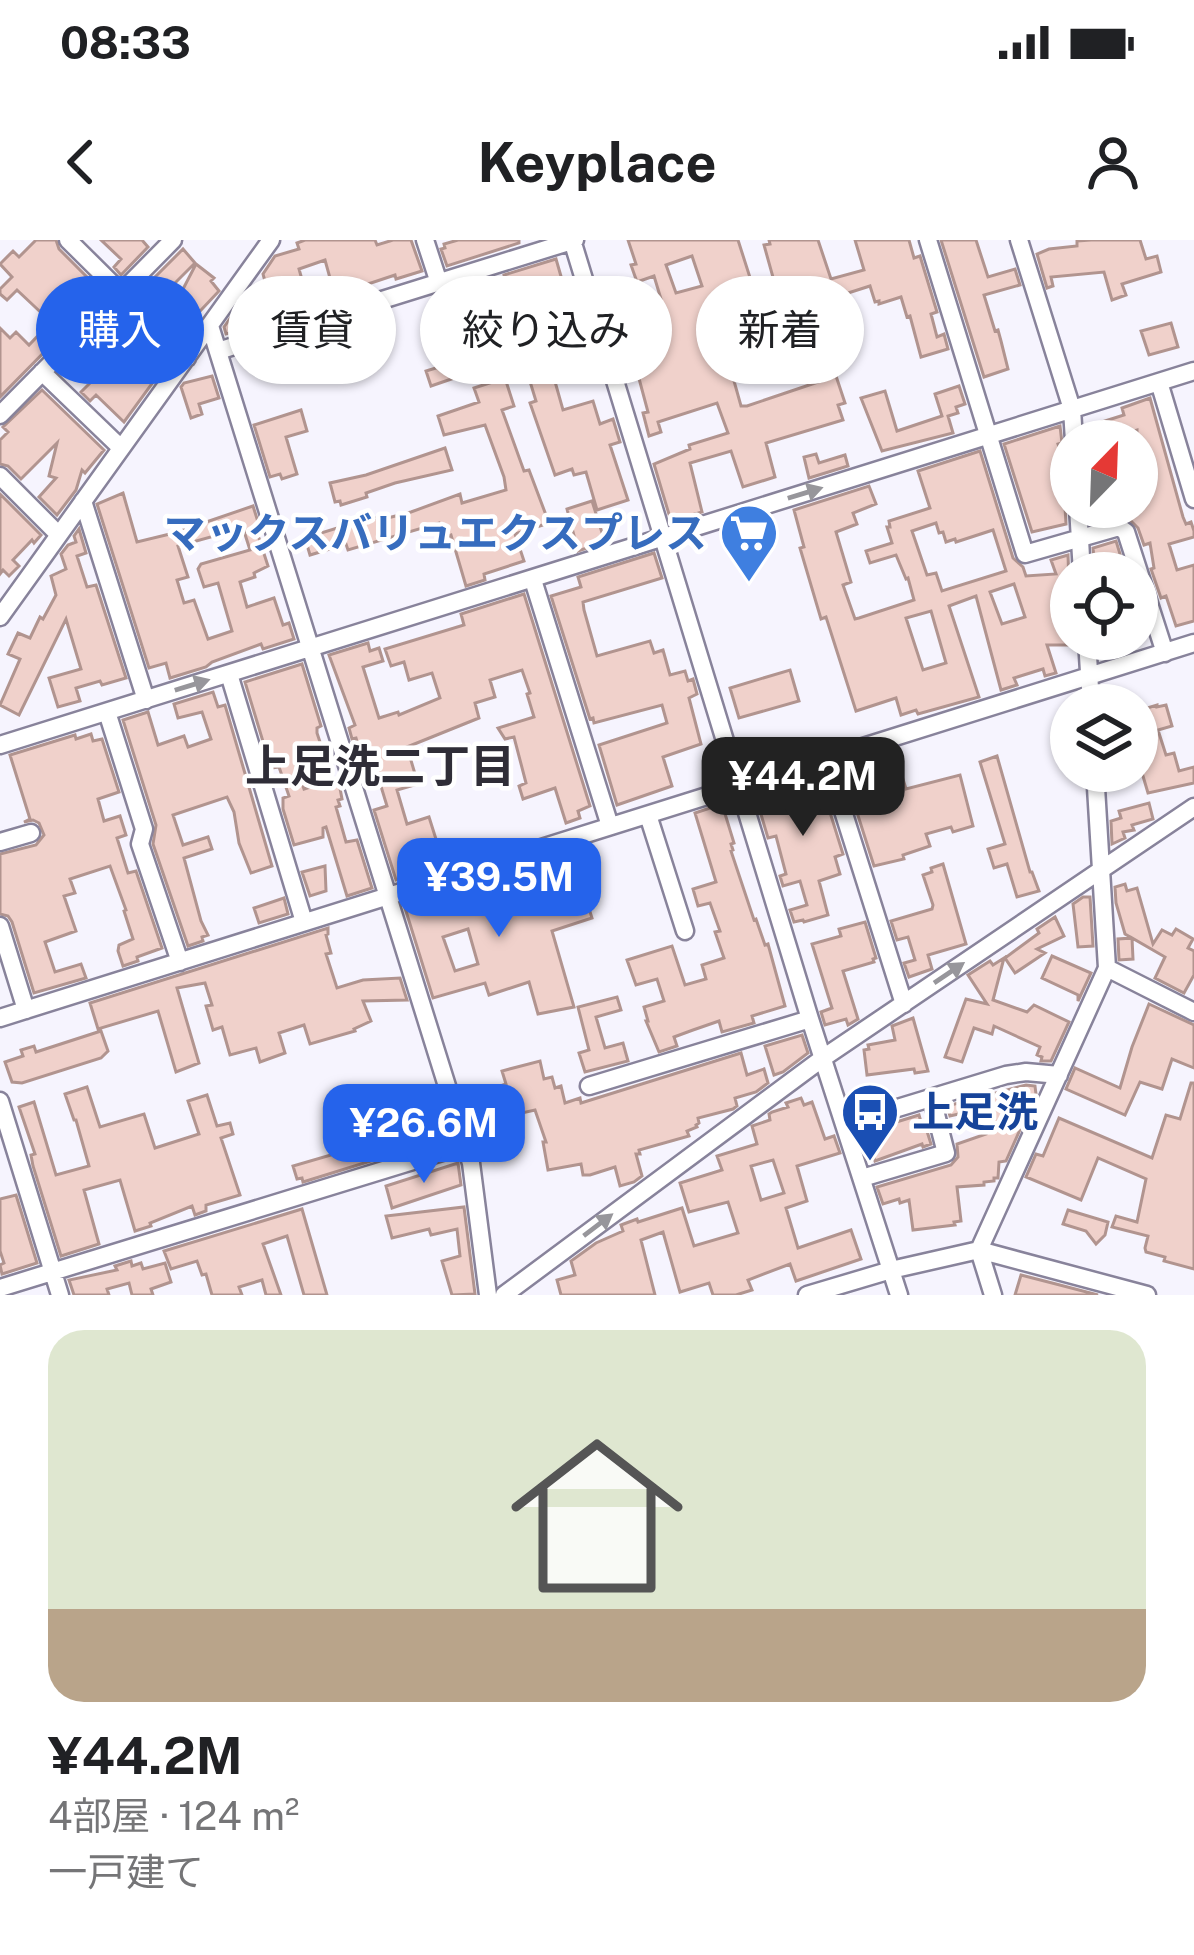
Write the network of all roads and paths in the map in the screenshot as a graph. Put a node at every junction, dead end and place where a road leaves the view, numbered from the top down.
1 (68, 240) edge
2 (173, 240) edge
3 (271, 240) edge
4 (424, 240) edge
5 (573, 240) edge
6 (928, 240) edge
7 (1018, 240) edge
8 (104, 276) edge
9 (138, 276) edge
10 (437, 276) edge
11 (461, 276) edge
12 (420, 289) edge
13 (210, 326) junction
14 (204, 334) edge
15 (218, 351) junction
16 (1194, 371) edge
17 (36, 378) edge
18 (1159, 382) junction
19 (55, 384) edge
20 (168, 384) edge
21 (1072, 409) junction
22 (0, 415) edge
23 (1073, 420) edge
24 (989, 436) junction
25 (122, 448) junction
26 (0, 476) edge
27 (1194, 499) edge
28 (83, 501) junction
29 (1079, 528) edge
30 (59, 535) junction
31 (664, 538) junction
32 (1080, 538) junction
33 (1081, 552) edge
34 (533, 580) junction
35 (0, 617) edge
36 (1194, 643) edge
37 (309, 646) junction
38 (1165, 652) junction
39 (1088, 660) edge
40 (229, 674) junction
41 (1089, 677) junction
42 (1090, 684) edge
43 (146, 700) junction
44 (106, 712) junction
45 (0, 745) edge
46 (826, 757) junction
47 (740, 786) junction
48 (1096, 792) edge
49 (1194, 807) edge
50 (648, 814) junction
51 (610, 826) junction
52 (31, 833) dead end
53 (0, 842) edge
54 (1101, 871) junction
55 (387, 897) junction
56 (304, 922) junction
57 (0, 926) edge
58 (685, 931) dead end
59 (180, 962) junction
60 (1107, 968) junction
61 (904, 1004) junction
62 (26, 1010) junction
63 (1194, 1012) edge
64 (0, 1018) edge
65 (810, 1019) junction
66 (824, 1058) junction
67 (1058, 1075) junction
68 (590, 1086) dead end
69 (932, 1099) junction
70 (0, 1101) edge
71 (845, 1124) junction
72 (465, 1144) junction
73 (862, 1178) junction
74 (979, 1250) junction
75 (891, 1270) junction
76 (53, 1272) junction
77 (0, 1288) edge
78 (60, 1295) edge
79 (488, 1295) edge
80 (504, 1295) edge
81 (807, 1295) edge
82 (898, 1295) edge
83 (994, 1295) edge
84 (1147, 1295) edge

1 - 8 street
2 - 9 street
3 - 13 street
4 - 10 street
5 - 11 street
5 - 31 street
6 - 24 street
7 - 21 street
12 - 15 street
13 - 14 street
13 - 15 street
15 - 37 street
16 - 18 street
17 - 22 street
18 - 21 street
18 - 27 street
19 - 25 street
20 - 25 street
21 - 23 street
21 - 24 street
31 -> 24 street
24 - 32 street
25 - 28 street
26 - 30 street
28 - 30 street
28 - 43 street
29 - 32 street
30 - 35 street
31 - 34 street
31 - 47 street
32 - 33 street
32 - 38 street
34 - 37 street
34 - 51 street
36 - 38 street
37 - 40 street
37 - 55 street
38 - 41 street
39 - 41 street
43 -> 40 street
40 - 56 street
41 - 42 street
41 - 46 street
43 - 44 street
44 - 45 street
44 - 59 street
46 - 47 street
46 - 61 street
47 - 50 street
47 - 65 street
48 - 54 street
49 - 54 street
50 - 51 street
50 - 58 street
51 - 55 street
52 - 53 street
54 - 60 street
61 -> 54 street
55 - 56 street
55 - 72 street
56 - 59 street
57 - 62 street
59 - 62 street
60 - 63 street
60 - 67 street
61 - 66 street
62 - 64 street
65 - 66 street
65 - 68 street
66 - 71 street
80 -> 66 street
67 - 69 street
67 - 74 street
69 - 71 street
69 - 73 street
70 - 76 street
71 - 73 street
72 - 76 street
72 - 79 street
73 - 75 street
74 - 75 street
74 - 83 street
74 - 84 street
75 - 81 street
75 - 82 street
76 - 77 street
76 - 78 street

